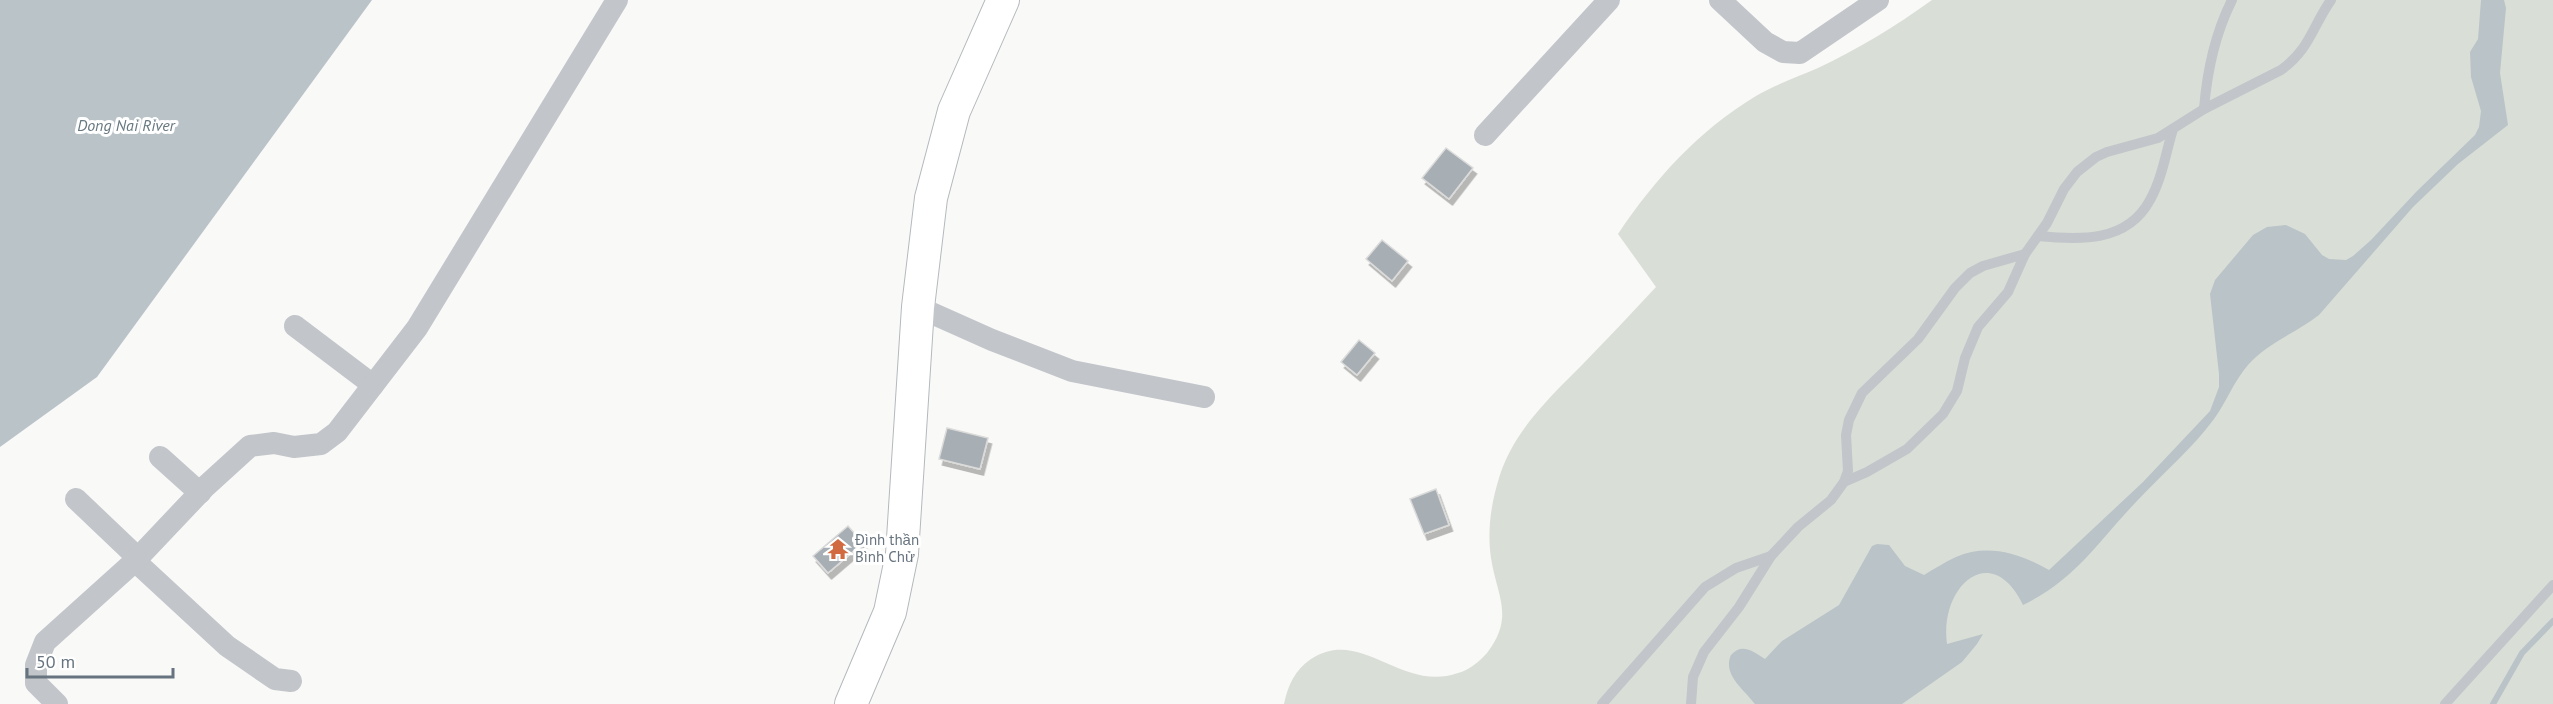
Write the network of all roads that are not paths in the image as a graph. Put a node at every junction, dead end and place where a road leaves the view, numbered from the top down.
1 (617, 0) edge
2 (1003, 0) edge
3 (1609, 0) edge
4 (1720, 0) edge
5 (1878, 0) edge
6 (2232, 0) edge
7 (2331, 0) edge
8 (2204, 109) junction
9 (2174, 129) junction
10 (1485, 135) dead end
11 (2038, 236) junction
12 (2025, 254) junction
13 (918, 307) junction
14 (295, 326) dead end
15 (373, 386) junction
16 (1204, 397) dead end
17 (160, 456) dead end
18 (1844, 482) junction
19 (200, 493) junction
20 (76, 499) dead end
21 (1771, 556) junction
22 (136, 559) junction
23 (2553, 585) edge
24 (291, 681) dead end
25 (57, 704) edge
26 (851, 704) edge
27 (1602, 704) edge
28 (1691, 704) edge
29 (2445, 704) edge

1 - 15 street
2 - 13 street
3 - 10 street
4 - 5 street
6 - 8 lane
7 - 8 lane
8 - 9 lane
9 - 11 lane
9 - 11 lane
11 - 12 lane
12 - 18 lane
12 - 18 lane
13 - 16 street
13 - 26 street
14 - 15 street
15 - 19 street
17 - 19 street
18 - 21 lane
19 - 22 street
20 - 22 street
21 - 27 lane
21 - 28 lane
22 - 24 street
22 - 25 street
23 - 29 lane

